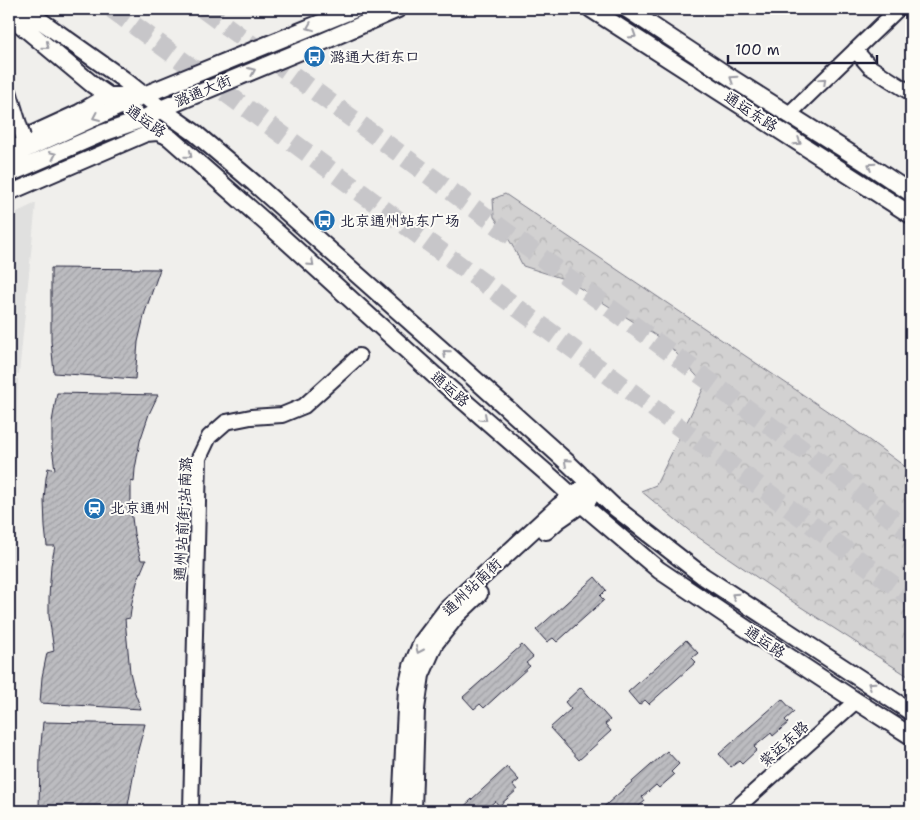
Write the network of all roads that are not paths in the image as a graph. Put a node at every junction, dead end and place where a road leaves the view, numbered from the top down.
1 (24, 9) edge
2 (355, 9) edge
3 (398, 9) edge
4 (591, 9) edge
5 (626, 9) edge
6 (898, 9) edge
7 (9, 15) edge
8 (855, 50) junction
9 (9, 91) edge
10 (911, 93) edge
11 (108, 95) junction
12 (144, 95) junction
13 (123, 105) junction
14 (161, 109) junction
15 (788, 115) junction
16 (143, 118) junction
17 (23, 137) junction
18 (170, 138) junction
19 (9, 144) edge
20 (9, 156) edge
21 (9, 174) edge
22 (9, 193) edge
23 (911, 193) edge
24 (911, 215) edge
25 (359, 356) dead end
26 (594, 487) junction
27 (577, 500) junction
28 (856, 701) junction
29 (911, 712) edge
30 (911, 736) edge
31 (191, 811) edge
32 (400, 811) edge
33 (412, 811) edge
34 (733, 811) edge

1 - 12 main road, 通运路
2 -> 12 main road, 潞通大街
14 -> 3 main road, 潞通大街
4 -> 24 main road, 通运东路
15 -> 5 main road, 通运东路
6 - 8 street
7 -> 11 main road, 通运路
8 - 10 street
15 -> 8 street
9 - 17 street, bridge
11 - 12 street
11 - 13 main road, 通运路
11 - 17 street
12 - 13 main road, 潞通大街
12 - 14 main road, 通运路
13 - 16 main road, 通运路
13 -> 20 main road, 潞通大街
14 - 16 main road, 潞通大街
26 -> 14 main road, 通运路
23 -> 15 main road, 通运东路
16 - 18 main road, 通运路
21 -> 16 main road, 潞通大街
17 - 19 street
18 - 22 street
18 -> 27 main road, 通运路
25 - 31 street, 通州站前街;站南潞
26 - 27 main road, 通州站南街
29 -> 26 main road, 通运路
27 - 28 main road, 通运路
27 -> 32 main road, 通州站南街
27 - 33 main road, 通州站南街
28 - 30 main road, 通运路
28 - 34 street, 紫运东路

